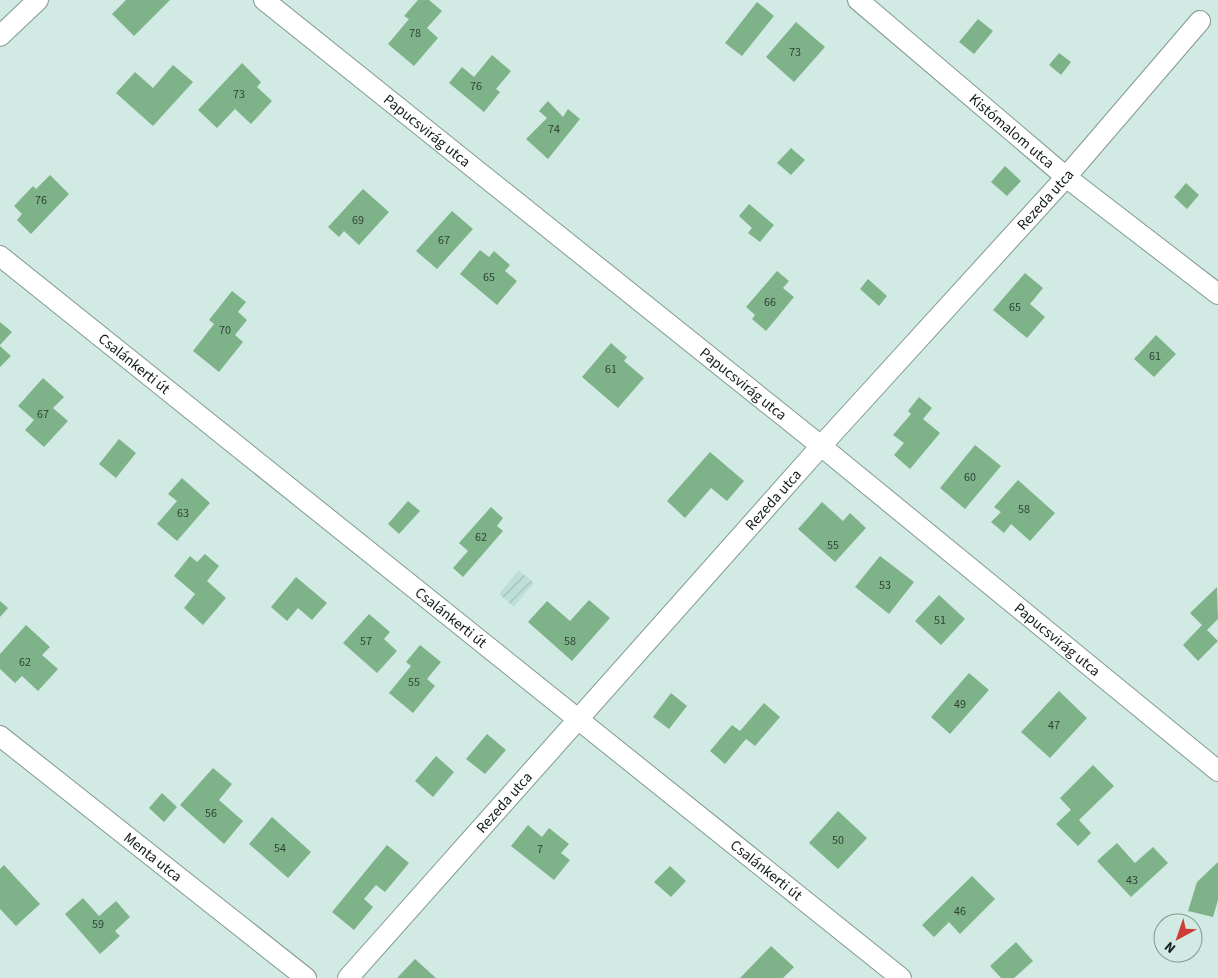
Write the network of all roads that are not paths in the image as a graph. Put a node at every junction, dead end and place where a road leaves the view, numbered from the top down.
1 (38, 0) edge
2 (264, 0) edge
3 (858, 0) edge
4 (1200, 22) dead end
5 (0, 36) edge
6 (1066, 177) junction
7 (0, 256) edge
8 (1218, 294) edge
9 (820, 446) junction
10 (576, 720) junction
11 (0, 736) edge
12 (1218, 771) edge
13 (306, 978) edge
14 (348, 978) edge
15 (901, 978) edge

1 - 5 street
2 - 9 street, Papucsvirág utca
3 - 6 street, Kistómalom utca
4 - 6 street, Rezeda utca
6 - 8 street, Kistómalom utca
6 - 9 street, Rezeda utca
7 - 10 street, Csalánkerti út
9 - 10 street, Rezeda utca
9 - 12 street, Papucsvirág utca
10 - 14 street, Rezeda utca
10 - 15 street, Csalánkerti út
11 - 13 street, Menta utca

